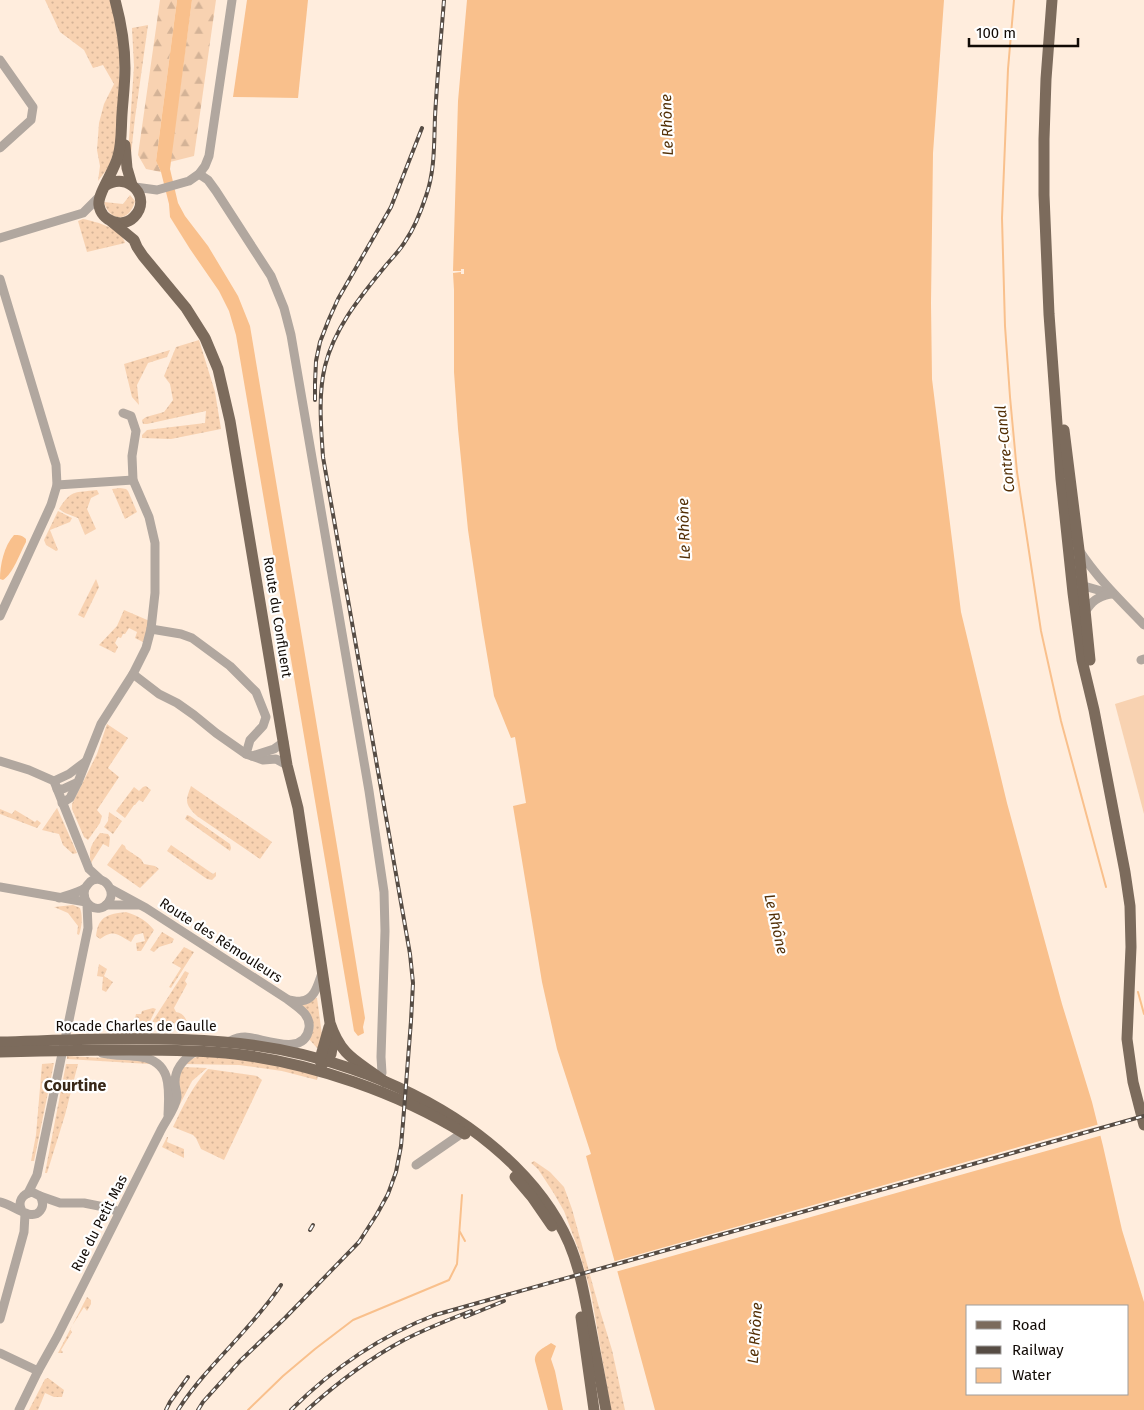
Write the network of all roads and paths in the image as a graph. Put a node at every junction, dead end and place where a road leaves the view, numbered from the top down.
1 (115, 0) edge
2 (121, 0) edge
3 (232, 0) edge
4 (1052, 0) edge
5 (0, 60) edge
6 (0, 148) edge
7 (199, 174) junction
8 (133, 186) junction
9 (160, 190) junction
10 (102, 191) junction
11 (138, 211) junction
12 (83, 213) junction
13 (108, 219) junction
14 (0, 238) edge
15 (134, 240) junction
16 (0, 279) edge
17 (1049, 314) junction
18 (123, 413) dead end
19 (133, 480) junction
20 (57, 485) junction
21 (1065, 516) junction
22 (1079, 550) junction
23 (1098, 575) junction
24 (1081, 582) junction
25 (1073, 593) junction
26 (1112, 594) junction
27 (1086, 612) junction
28 (0, 616) edge
29 (1144, 625) edge
30 (151, 629) junction
31 (134, 674) junction
32 (1094, 710) junction
33 (284, 742) junction
34 (249, 755) junction
35 (0, 761) edge
36 (85, 762) junction
37 (288, 765) junction
38 (78, 782) junction
39 (55, 785) junction
40 (62, 803) junction
41 (89, 870) junction
42 (101, 880) junction
43 (86, 886) junction
44 (0, 888) edge
45 (110, 889) junction
46 (58, 898) junction
47 (87, 903) junction
48 (140, 905) junction
49 (104, 906) junction
50 (88, 928) junction
51 (322, 973) junction
52 (287, 999) junction
53 (330, 1023) junction
54 (334, 1036) junction
55 (0, 1042) edge
56 (225, 1042) junction
57 (90, 1050) junction
58 (196, 1051) junction
59 (0, 1052) edge
60 (252, 1056) junction
61 (323, 1061) junction
62 (331, 1075) junction
63 (384, 1077) junction
64 (168, 1117) junction
65 (1144, 1125) edge
66 (462, 1132) junction
67 (416, 1165) dead end
68 (37, 1175) junction
69 (25, 1195) junction
70 (40, 1196) junction
71 (1, 1202) edge
72 (60, 1203) junction
73 (42, 1209) junction
74 (24, 1212) junction
75 (120, 1212) junction
76 (0, 1319) edge
77 (0, 1344) edge
78 (4, 1355) edge
79 (38, 1370) junction
80 (19, 1410) edge
81 (594, 1410) edge
82 (606, 1410) edge

1 - 10 main road
2 - 8 main road
3 - 7 street
4 - 17 main road
5 - 6 street
7 - 9 street
7 - 63 street
8 - 9 street
8 - 10 main road
8 - 11 main road
9 - 11 street
10 - 12 street
10 - 13 main road
11 - 13 main road
11 - 15 main road
12 - 13 street
12 - 14 street
13 - 15 main road, Route du Confluent
15 - 33 main road, Route du Confluent
16 - 20 street
17 - 21 main road
17 - 22 main road
18 - 19 street
19 - 20 street
19 - 30 street
20 - 28 street
21 - 24 street
21 - 25 main road
22 - 23 street
22 - 24 main road
23 - 24 street
23 - 26 street
24 - 25 street
24 - 26 street
24 - 27 main road
25 - 32 main road
26 - 27 street
26 - 29 street
27 - 32 main road
30 - 31 street
30 - 34 street
31 - 34 street
31 - 36 street
32 - 65 main road
33 - 34 street
33 - 37 main road, Route du Confluent
34 - 37 street
35 - 39 street
36 - 38 street
36 - 39 street
37 - 51 main road, Route du Confluent
38 - 39 street
38 - 40 street
39 - 40 street
40 - 41 street
41 - 42 street
41 - 43 street
42 - 43 street
42 - 45 street
43 - 46 street
43 - 47 street
44 - 46 street
45 - 48 street, Route des Rémouleurs
45 - 49 street
46 - 47 street
47 - 49 street
47 - 50 street
48 - 49 street
48 - 52 street, Route des Rémouleurs
49 - 50 street
50 - 68 street
51 - 52 street
51 - 53 main road, Route du Confluent
52 - 56 street, Route des Rémouleurs
53 - 54 main road, Route du Confluent
53 - 61 main road
54 - 61 main road
54 - 63 main road
55 - 56 main road, Rocade Charles de Gaulle
56 - 61 main road, Rocade Charles de Gaulle
57 - 58 main road, Rocade Charles de Gaulle
57 - 59 main road, Rocade Charles de Gaulle
57 - 64 street
58 - 60 main road, Rocade Charles de Gaulle
58 - 64 street, Rue du Petit Mas
60 - 61 main road
60 - 62 main road, Rocade Charles de Gaulle
61 - 62 main road
61 - 63 main road, Rocade Charles de Gaulle
62 - 66 main road, Rocade Charles de Gaulle
63 - 82 main road, Rocade Charles de Gaulle
64 - 75 street, Rue du Petit Mas
66 - 67 street
66 - 81 main road, Rocade Charles de Gaulle
68 - 69 street
68 - 70 street
69 - 70 street
69 - 71 street
69 - 74 street
70 - 72 street
70 - 73 street
71 - 74 street
72 - 73 street
72 - 75 street
73 - 74 street
74 - 76 street
75 - 79 street, Rue du Petit Mas
77 - 78 street
78 - 79 street
79 - 80 street, Rue du Petit Mas

